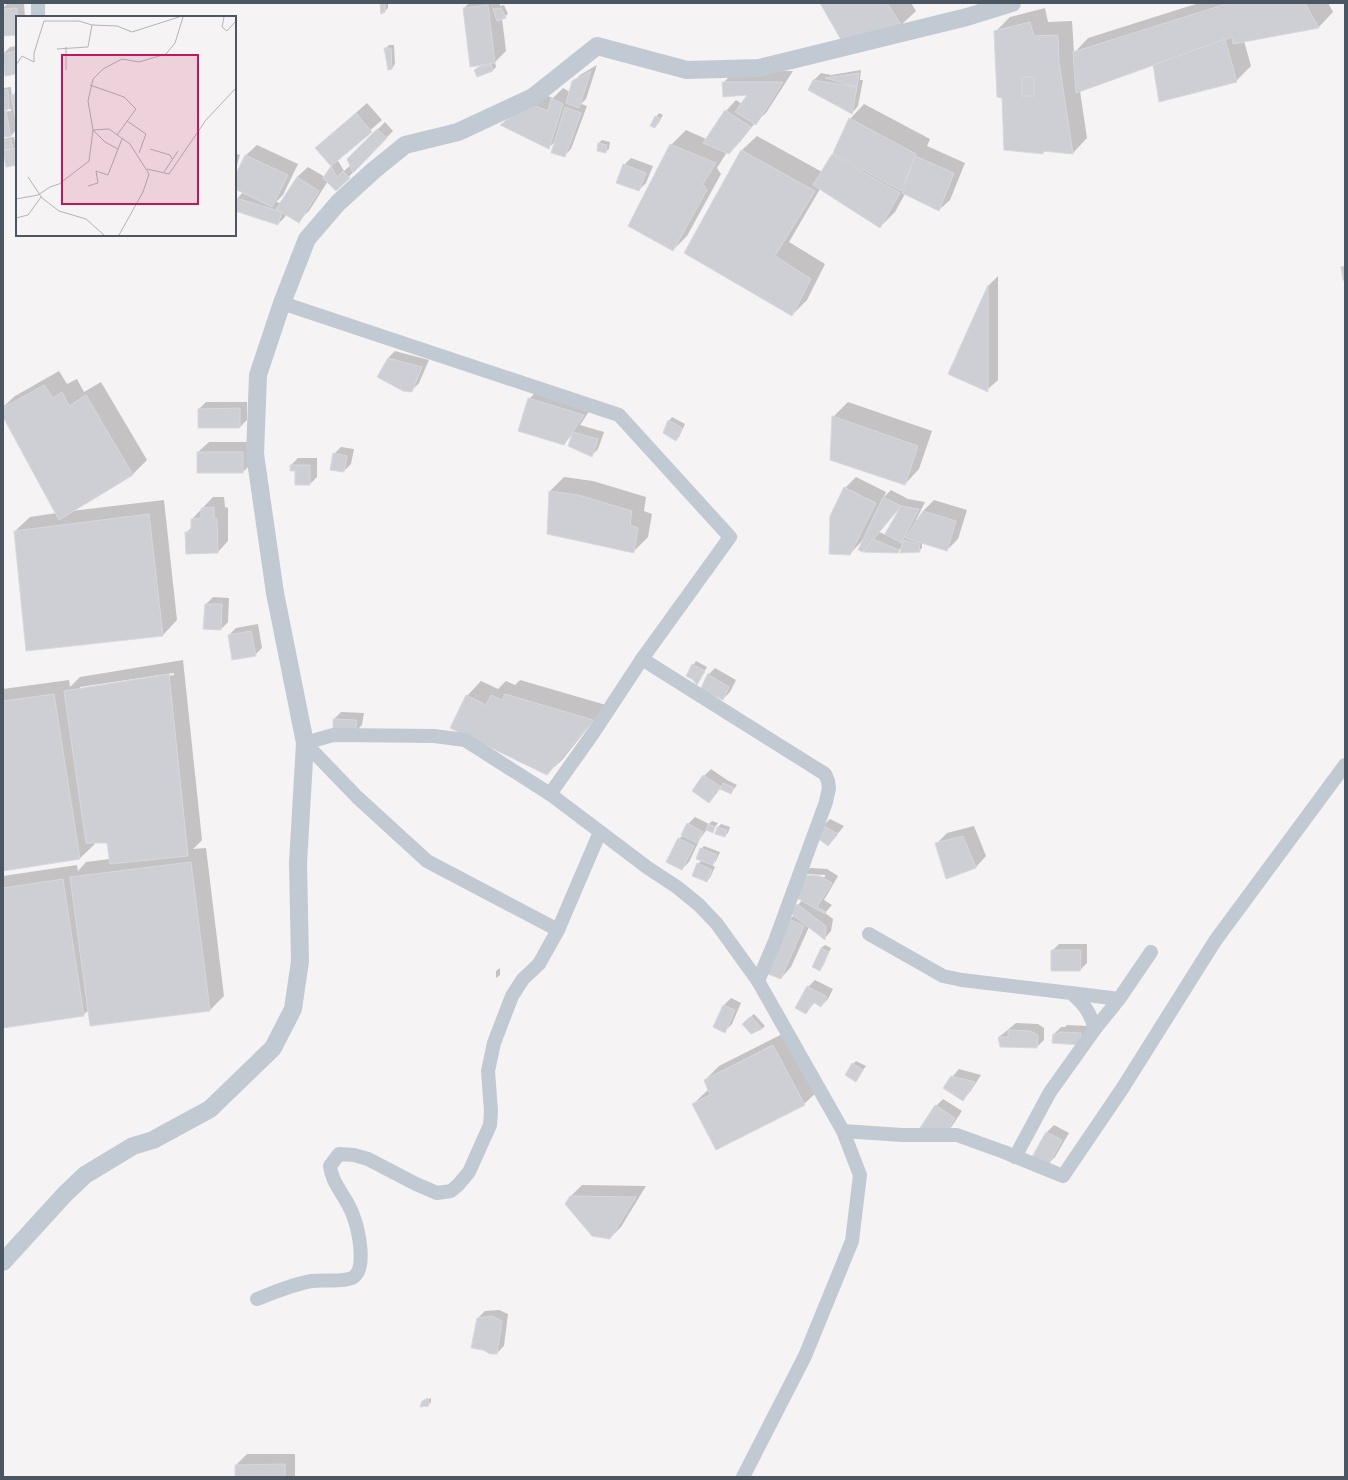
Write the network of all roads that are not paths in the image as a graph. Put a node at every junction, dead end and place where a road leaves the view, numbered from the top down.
1 (38, 3) edge
2 (1012, 3) edge
3 (38, 16) edge
4 (282, 303) junction
5 (642, 659) junction
6 (305, 743) junction
7 (1345, 765) edge
8 (550, 794) junction
9 (600, 832) junction
10 (558, 930) junction
11 (869, 934) dead end
12 (1151, 952) dead end
13 (758, 980) junction
14 (1071, 993) junction
15 (1119, 999) junction
16 (1095, 1029) junction
17 (843, 1131) junction
18 (1016, 1157) junction
19 (3, 1262) edge
20 (257, 1299) dead end
21 (743, 1477) edge

1 - 3 street
2 - 4 street
4 - 5 street
4 - 6 street
5 - 8 street
5 - 13 street
6 - 8 street
6 - 10 street
6 - 19 street
7 - 18 street
8 - 9 street
9 - 10 street
9 - 13 street
10 - 20 street
11 - 14 street
12 - 15 street
13 - 17 street
14 - 15 street
14 - 16 street
15 - 16 street
16 - 18 street
17 - 18 street
17 - 21 street

